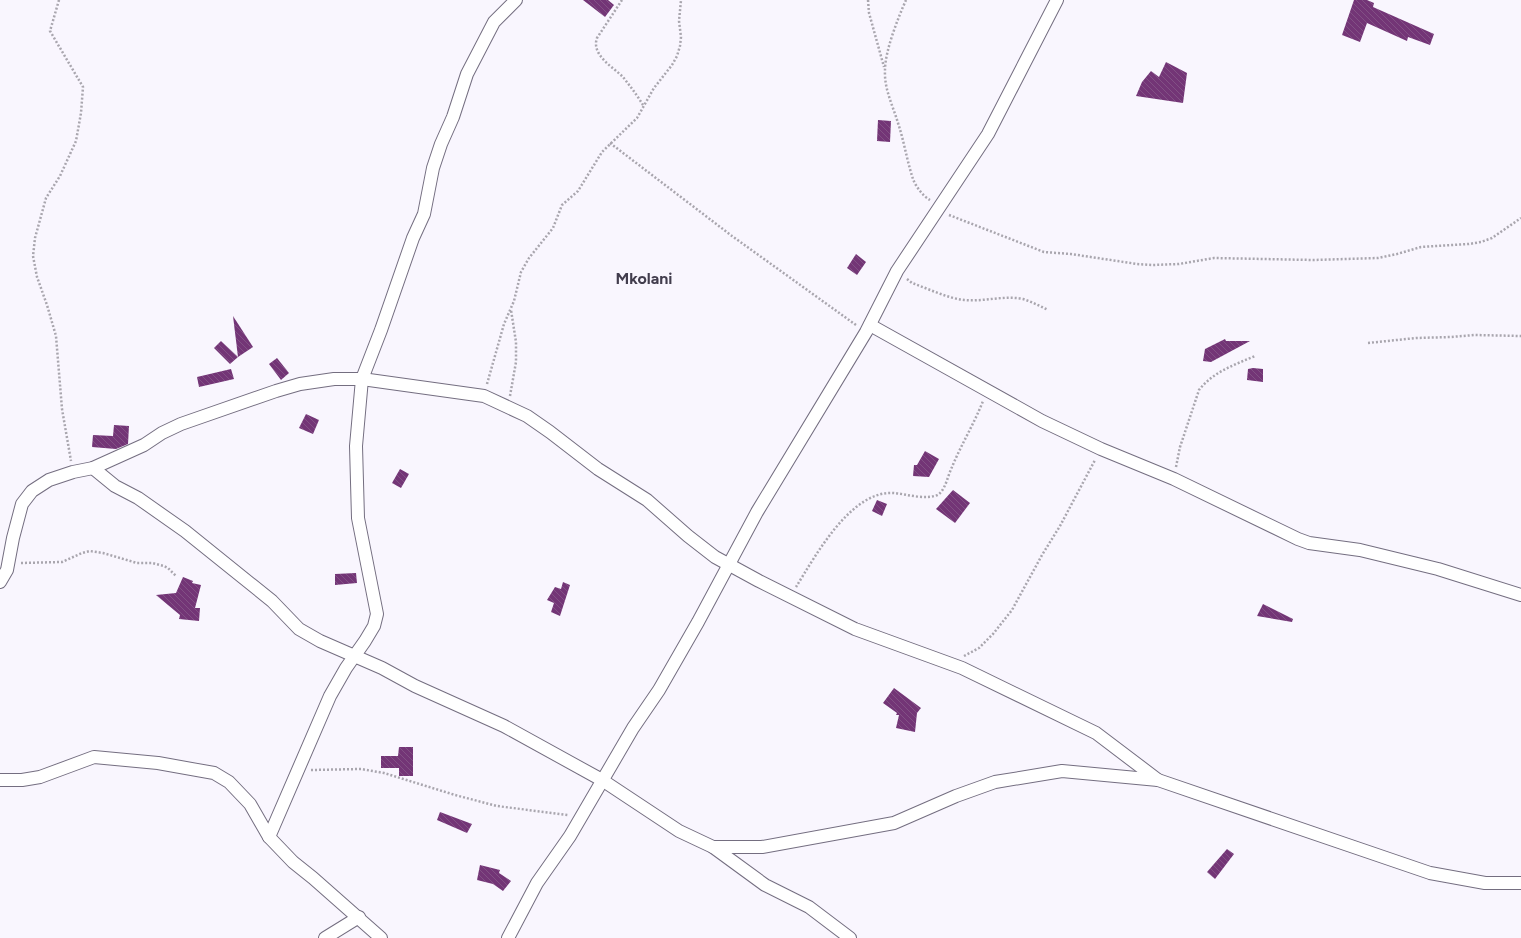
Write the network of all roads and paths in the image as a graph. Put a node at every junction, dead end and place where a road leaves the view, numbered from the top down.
1 (59, 0) edge
2 (516, 0) edge
3 (622, 0) edge
4 (681, 0) edge
5 (868, 0) edge
6 (906, 0) edge
7 (1057, 0) edge
8 (884, 70) junction
9 (643, 105) junction
10 (610, 143) junction
11 (939, 207) junction
12 (1521, 218) edge
13 (897, 271) junction
14 (511, 309) junction
15 (1048, 310) dead end
16 (868, 328) junction
17 (1521, 336) edge
18 (1368, 343) dead end
19 (1255, 356) dead end
20 (362, 379) junction
21 (987, 391) junction
22 (484, 396) junction
23 (509, 407) junction
24 (1101, 449) junction
25 (93, 468) junction
26 (73, 472) junction
27 (1174, 479) junction
28 (8, 562) junction
29 (729, 564) junction
30 (176, 576) dead end
31 (0, 582) edge
32 (1521, 595) edge
33 (790, 596) junction
34 (353, 655) junction
35 (950, 663) junction
36 (299, 770) junction
37 (0, 780) edge
38 (602, 780) junction
39 (1158, 780) junction
40 (582, 817) junction
41 (269, 837) junction
42 (713, 847) junction
43 (1521, 883) edge
44 (358, 917) junction
45 (325, 938) edge
46 (381, 938) edge
47 (508, 938) edge
48 (850, 938) edge

1 - 26 path
2 - 20 street
3 - 9 path
4 - 9 path
5 - 8 path
6 - 8 path
7 - 11 street
8 - 11 path
9 - 10 path
10 - 14 path
10 - 16 path
11 - 12 path
11 - 13 street
13 - 15 path
13 - 16 street
14 - 22 path
14 - 23 path
16 - 21 street
16 - 29 street
17 - 18 path
19 - 27 path
20 - 22 street
20 - 25 street
20 - 34 street
21 - 24 street
21 - 33 path
22 - 23 street
23 - 29 street
24 - 27 street
24 - 35 path
25 - 26 street
25 - 34 street
26 - 28 street
27 - 32 street
28 - 30 path
28 - 31 street
29 - 33 street
29 - 38 street
33 - 35 street
34 - 36 street
34 - 38 street
35 - 39 street
36 - 40 path
36 - 41 street
37 - 41 street
38 - 40 street
38 - 42 street
39 - 42 street
39 - 43 street
40 - 47 street
41 - 44 street
42 - 48 street
44 - 45 street
44 - 46 street

